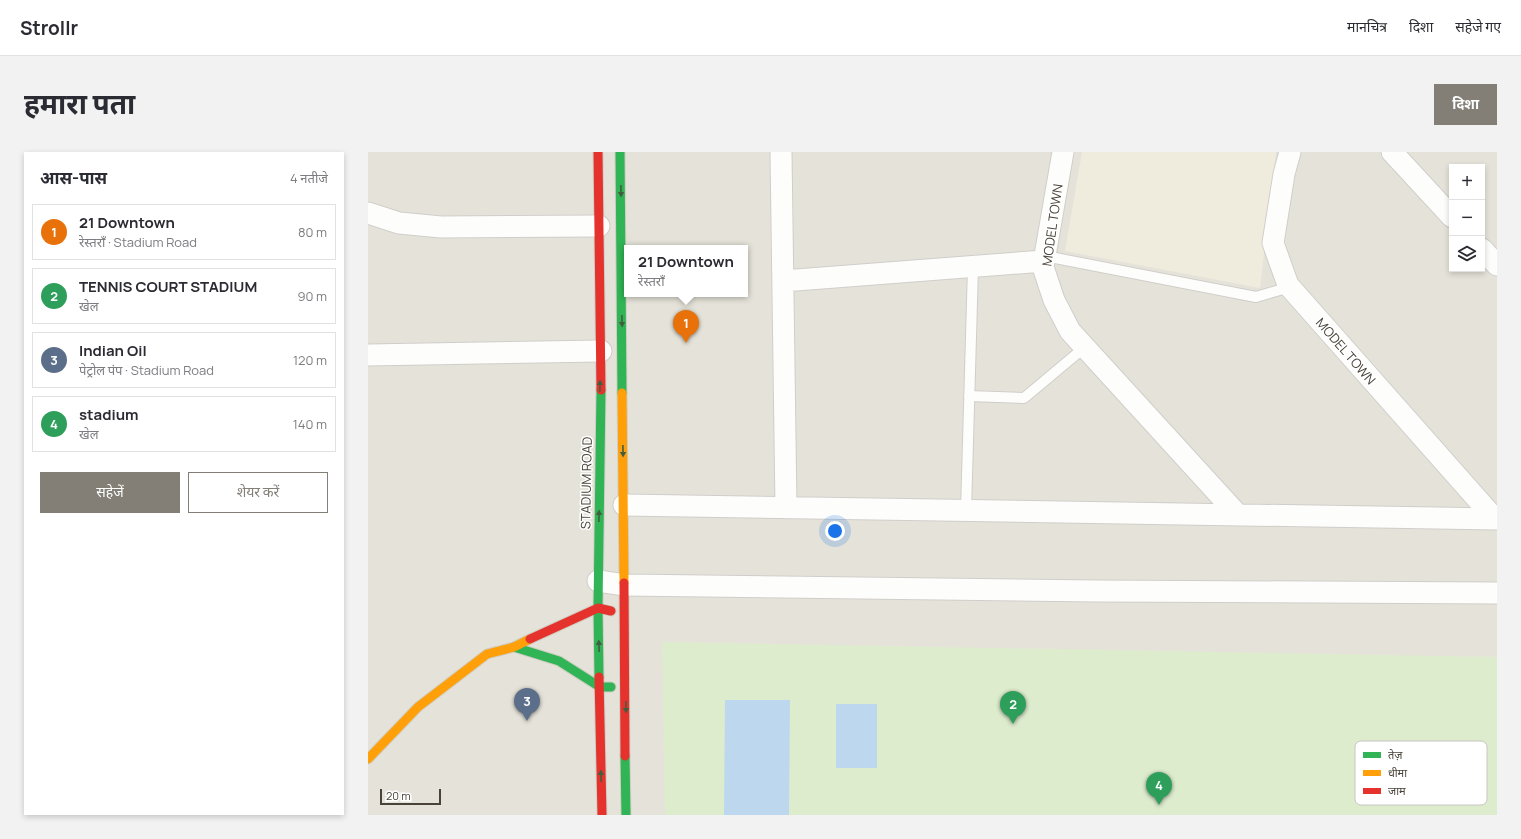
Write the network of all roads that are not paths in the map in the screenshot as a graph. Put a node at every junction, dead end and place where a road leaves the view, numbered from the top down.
1 (598, 152) edge
2 (620, 152) edge
3 (781, 152) edge
4 (1063, 152) edge
5 (1290, 152) edge
6 (1392, 152) edge
7 (368, 214) edge
8 (1449, 214) edge
9 (599, 226) junction
10 (1485, 252) edge
11 (1044, 258) junction
12 (1497, 265) edge
13 (973, 267) junction
14 (783, 281) junction
15 (1290, 287) junction
16 (1085, 347) junction
17 (600, 351) junction
18 (368, 356) edge
19 (969, 396) junction
20 (624, 506) junction
21 (786, 508) junction
22 (966, 511) junction
23 (1238, 515) junction
24 (1496, 519) edge
25 (598, 581) junction
26 (625, 584) junction
27 (1497, 593) edge
28 (598, 608) junction
29 (625, 613) junction
30 (514, 647) junction
31 (600, 687) junction
32 (626, 687) junction
33 (368, 759) edge
34 (602, 815) edge
35 (626, 815) edge

1 - 9 main road, STADIUM ROAD
2 -> 20 main road
3 - 14 street
4 - 11 street, MODEL TOWN
5 - 15 street, MODEL TOWN
6 - 8 street
7 - 9 street
9 - 17 main road, STADIUM ROAD
10 - 12 street
11 - 13 street
11 - 15 lane
11 - 16 street, MODEL TOWN
13 - 14 street
13 - 19 lane
14 - 21 street
15 - 24 street, MODEL TOWN
16 - 19 lane
16 - 23 street, MODEL TOWN
17 - 18 street
25 -> 17 main road, STADIUM ROAD
19 - 22 lane
20 - 21 street
20 - 26 main road
21 - 22 street
22 - 23 street
23 - 24 street
25 - 26 street
25 - 28 main road, STADIUM ROAD
26 - 27 street
26 - 29 main road
28 - 29 main road
28 - 30 main road
31 -> 28 main road, STADIUM ROAD
29 - 32 main road
30 - 31 main road
30 - 33 main road
31 - 32 main road
34 -> 31 main road, STADIUM ROAD
32 -> 35 main road

